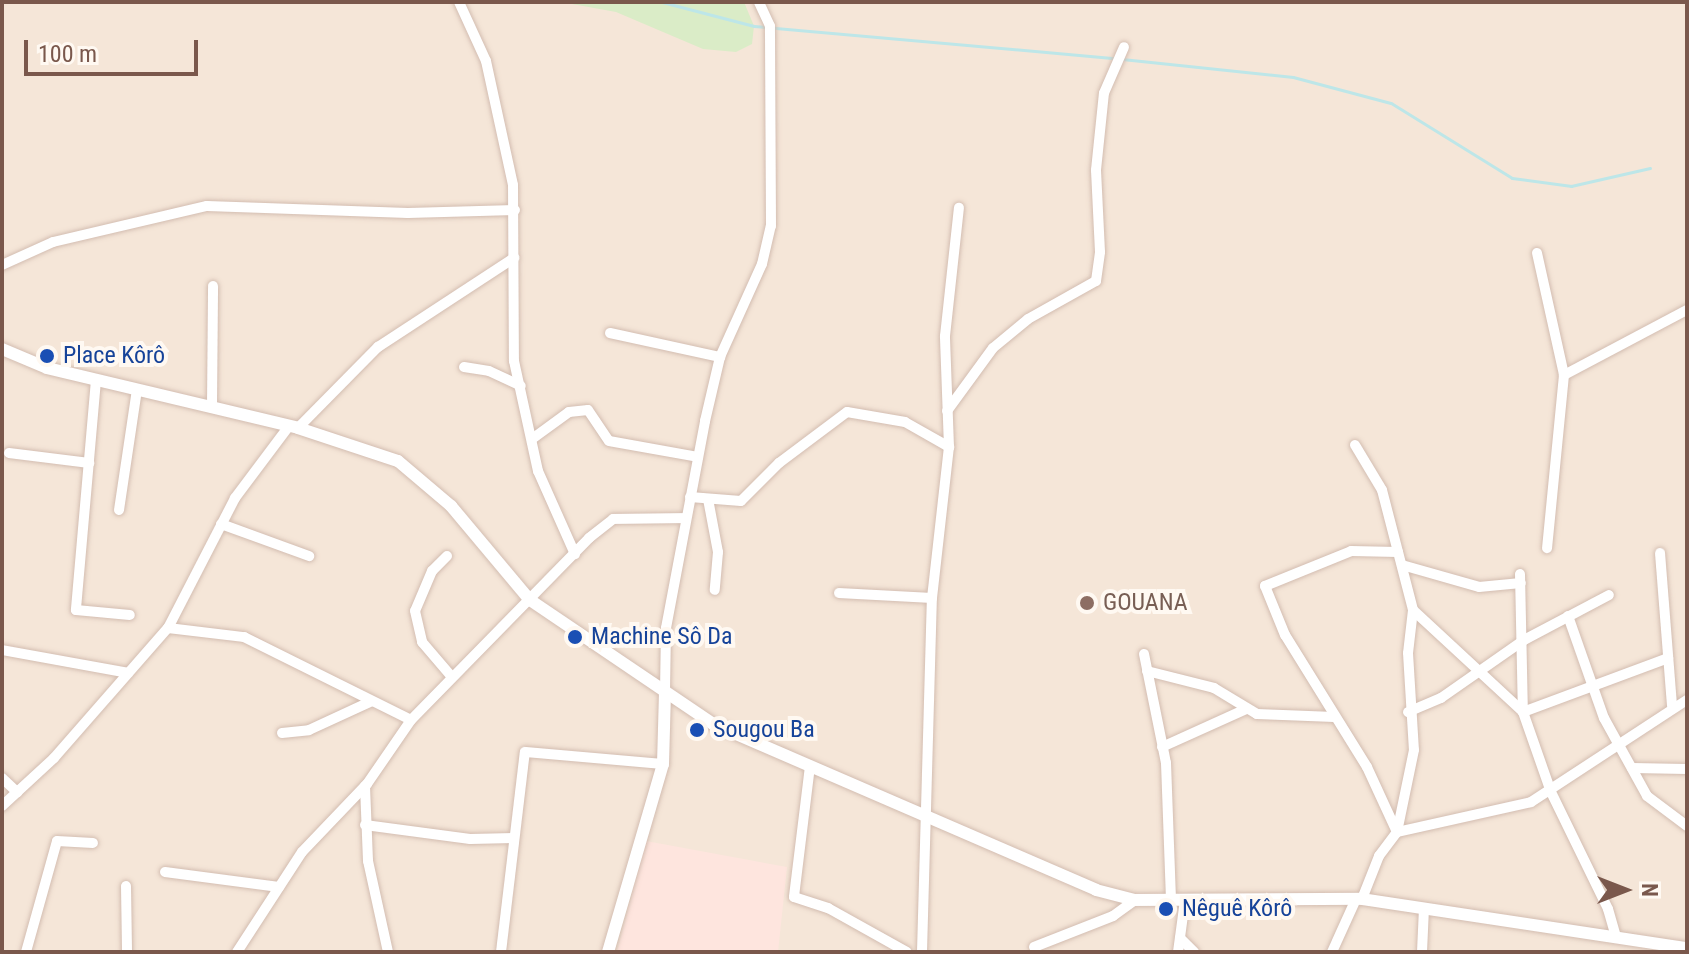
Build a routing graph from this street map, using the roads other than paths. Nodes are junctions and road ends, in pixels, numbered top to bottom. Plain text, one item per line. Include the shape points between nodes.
1 (459, 2) edge
2 (761, 3) edge
3 (1124, 47) dead end
4 (959, 208) dead end
5 (515, 210) junction
6 (1537, 253) dead end
7 (514, 258) junction
8 (2, 265) edge
9 (213, 286) dead end
10 (1687, 310) edge
11 (610, 333) dead end
12 (2, 349) edge
13 (720, 357) junction
14 (464, 367) dead end
15 (1564, 375) junction
16 (96, 380) junction
17 (521, 386) junction
18 (137, 390) junction
19 (212, 407) junction
20 (946, 412) junction
21 (294, 427) junction
22 (532, 439) junction
23 (1355, 445) dead end
24 (949, 447) junction
25 (9, 453) dead end
26 (698, 457) junction
27 (89, 463) junction
28 (690, 497) junction
29 (708, 499) junction
30 (119, 510) dead end
31 (686, 518) junction
32 (221, 524) junction
33 (1547, 548) dead end
34 (1398, 552) junction
35 (1660, 553) dead end
36 (575, 554) junction
37 (309, 556) dead end
38 (447, 556) dead end
39 (1402, 565) junction
40 (715, 590) dead end
41 (839, 593) dead end
42 (1609, 595) dead end
43 (932, 598) junction
44 (530, 600) junction
45 (1413, 610) junction
46 (130, 615) dead end
47 (1568, 616) junction
48 (168, 628) junction
49 (1524, 640) junction
50 (2, 650) edge
51 (1144, 654) dead end
52 (1668, 658) junction
53 (1147, 671) junction
54 (128, 673) junction
55 (1479, 676) junction
56 (452, 677) junction
57 (1593, 686) junction
58 (665, 692) junction
59 (1687, 700) edge
60 (372, 701) junction
61 (1672, 706) junction
62 (1246, 709) junction
63 (1408, 712) junction
64 (1523, 712) junction
65 (1334, 717) junction
66 (411, 720) junction
67 (282, 733) dead end
68 (1618, 744) junction
69 (1162, 747) junction
70 (663, 764) junction
71 (810, 766) junction
72 (1632, 768) junction
73 (1687, 769) edge
74 (2, 778) edge
75 (365, 786) junction
76 (17, 792) junction
77 (1551, 792) junction
78 (2, 806) edge
79 (929, 817) junction
80 (365, 825) junction
81 (1687, 826) edge
82 (1397, 832) junction
83 (514, 838) junction
84 (93, 843) dead end
85 (165, 872) dead end
86 (126, 886) dead end
87 (279, 887) junction
88 (1359, 899) junction
89 (1135, 900) junction
90 (1185, 900) junction
91 (1171, 901) junction
92 (1424, 908) junction
93 (1615, 934) junction
94 (1180, 938) junction
95 (1034, 947) dead end
96 (1687, 948) edge
97 (26, 952) edge
98 (127, 952) edge
99 (237, 952) edge
100 (388, 952) edge
101 (501, 952) edge
102 (608, 952) edge
103 (907, 952) edge
104 (922, 952) edge
105 (1178, 952) edge
106 (1194, 952) edge
107 (1332, 952) edge
108 (1422, 952) edge

1 - 5 street via 486,61
2 - 13 street via 770,26 771,226 762,264
3 - 20 street via 1104,93 1096,170 1096,281 1028,319 993,348
4 - 20 street via 945,336
5 - 7 street
5 - 8 street via 408,213 207,206 53,242
6 - 15 street
7 - 17 street via 514,361
7 - 21 street via 378,347
9 - 19 street
10 - 15 street
11 - 13 street
12 - 16 street
13 - 26 street
14 - 17 street
15 - 33 street
16 - 18 street
16 - 27 street
17 - 22 street
18 - 19 street
18 - 30 street
19 - 21 street
20 - 24 street
21 - 32 street via 251,473
21 - 44 street via 410,468 451,506
22 - 26 street via 569,412 588,410 595,413 609,441
22 - 36 street via 538,471
23 - 34 street via 1382,490
24 - 29 street via 905,422 847,412 779,463 751,496 741,501
24 - 43 street
25 - 27 street
26 - 28 street
27 - 46 street via 76,610
28 - 29 street
28 - 31 street
29 - 40 street via 718,552
31 - 36 street via 613,519
31 - 58 street via 666,628
32 - 37 street
32 - 48 street
34 - 39 street
34 - 65 street via 1351,551 1265,586 1285,635
35 - 52 street
36 - 44 street
38 - 56 street via 432,571 415,611 422,642
39 - 45 street
39 - 49 street via 1479,587 1520,579
41 - 43 street
42 - 47 street
43 - 79 street
44 - 56 street
44 - 58 street
45 - 55 street
45 - 63 street
47 - 49 street
47 - 57 street
48 - 54 street
48 - 60 street via 244,637
49 - 55 street
49 - 64 street
50 - 54 street
51 - 53 street
52 - 57 street
52 - 61 street
53 - 62 street via 1214,688
53 - 69 street
54 - 76 street
55 - 63 street
55 - 64 street
56 - 66 street
57 - 64 street
57 - 68 street
58 - 70 street
58 - 71 street via 713,724
59 - 61 street
60 - 66 street
60 - 67 street via 309,730
61 - 68 street
62 - 65 street via 1280,718
62 - 69 street
63 - 82 street via 1414,750
64 - 77 street
65 - 82 street via 1367,767
66 - 75 street
68 - 72 street
68 - 77 street
69 - 91 street
70 - 83 street via 525,752
70 - 102 street
71 - 79 street
71 - 103 street via 794,897 828,908
72 - 73 street
72 - 81 street via 1647,796
74 - 76 street
75 - 80 street
75 - 87 street via 322,826
76 - 78 street
77 - 82 street via 1504,811
77 - 93 street
79 - 89 street via 1096,890
79 - 104 street
80 - 83 street via 470,839
80 - 100 street
82 - 88 street
83 - 101 street
84 - 97 street via 57,841
85 - 87 street
86 - 98 street
87 - 99 street
88 - 90 street
88 - 92 street
88 - 107 street
89 - 91 street
89 - 95 street via 1113,916
90 - 91 street
90 - 94 street
92 - 93 street
92 - 108 street
93 - 96 street
94 - 105 street
94 - 106 street

